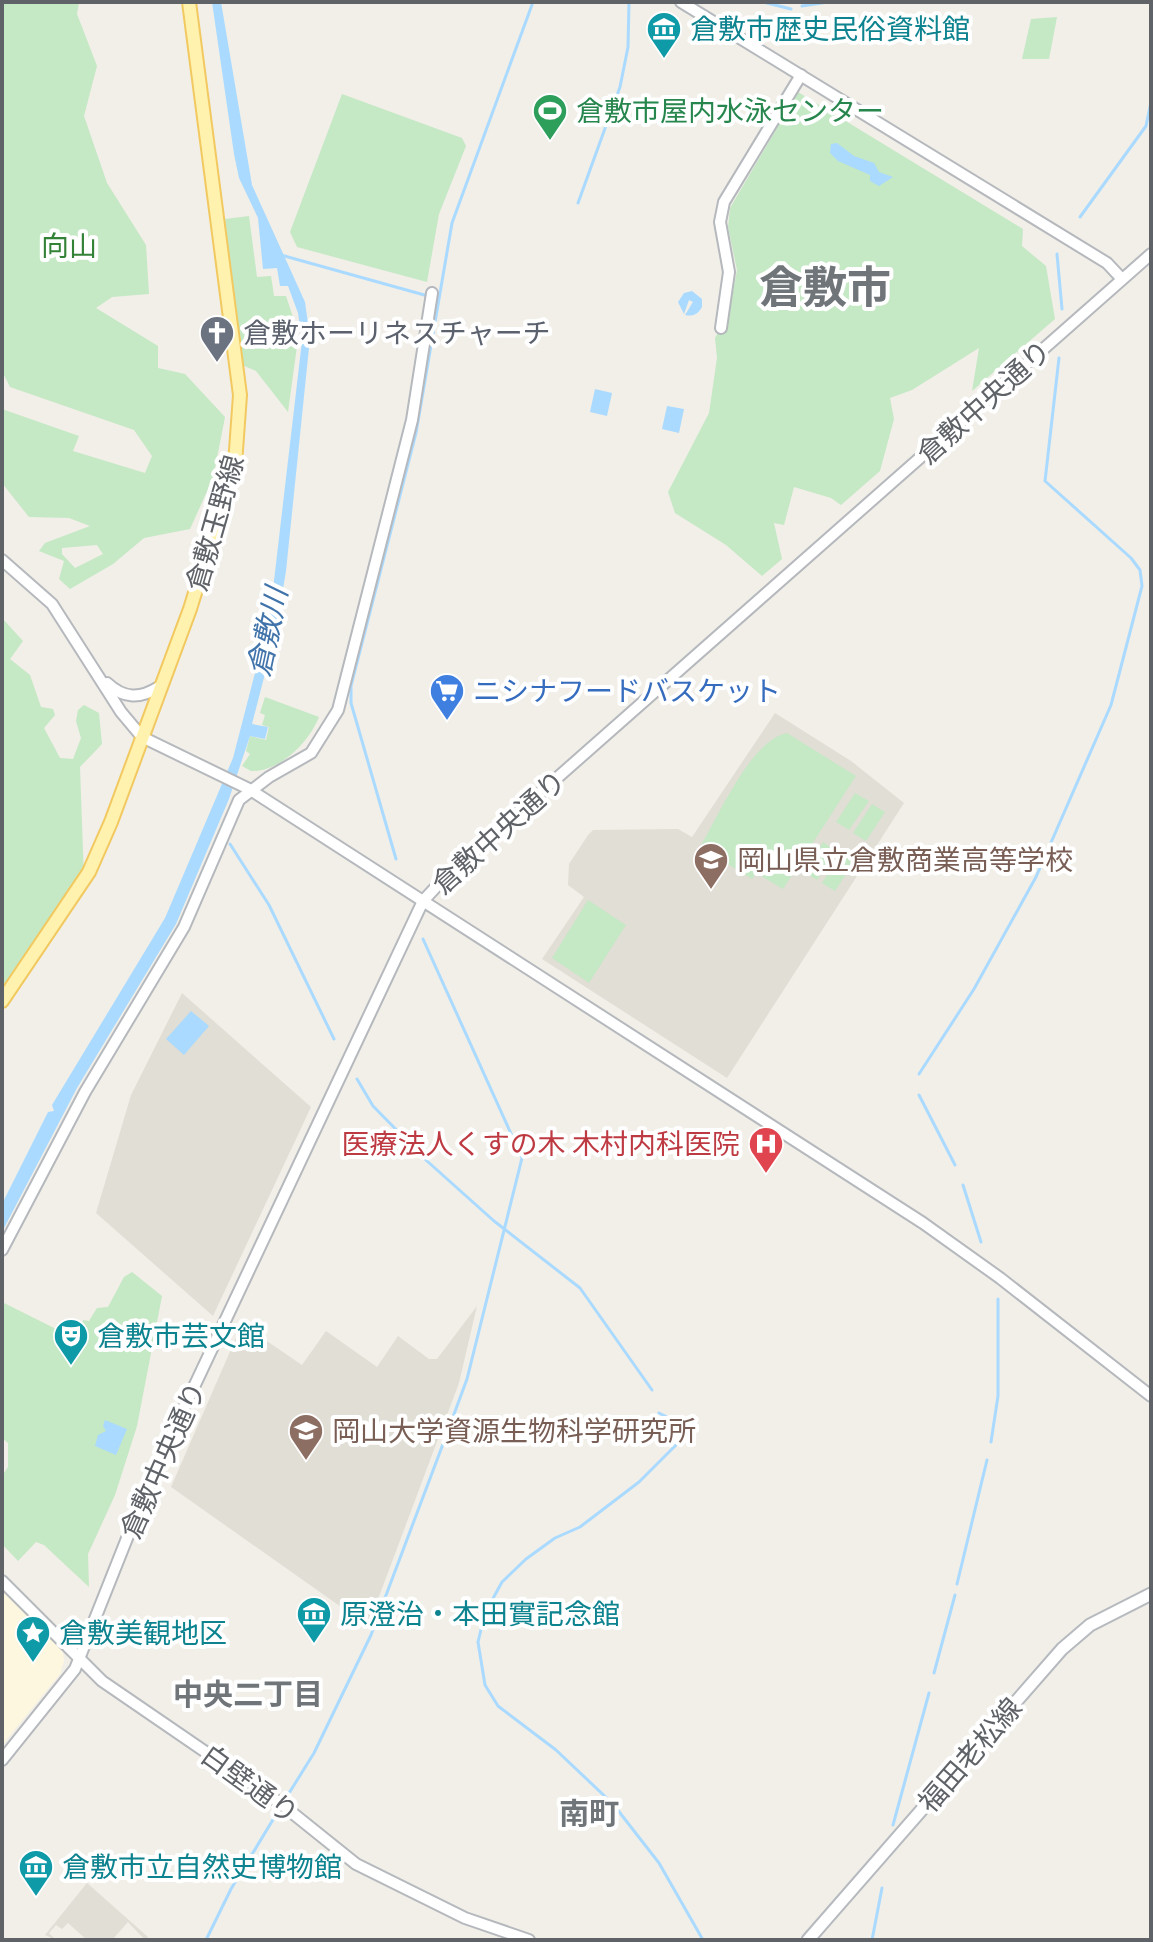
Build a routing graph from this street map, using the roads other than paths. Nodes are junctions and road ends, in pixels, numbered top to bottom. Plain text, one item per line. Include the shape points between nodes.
1 (189, 2) edge
2 (681, 2) edge
3 (801, 75) junction
4 (1151, 254) edge
5 (1122, 279) junction
6 (431, 298) dead end
7 (721, 328) dead end
8 (2, 560) edge
9 (100, 676) junction
10 (159, 687) junction
11 (142, 737) junction
12 (249, 789) junction
13 (423, 901) junction
14 (2, 1001) edge
15 (2, 1250) edge
16 (1151, 1396) edge
17 (2, 1581) edge
18 (1151, 1594) edge
19 (79, 1660) junction
20 (2, 1760) edge
21 (529, 1940) edge
22 (808, 1940) edge

1 - 10 main road, 倉敷玉野線 via 240,422 229,490
2 - 3 street
3 - 5 street via 1107,263
3 - 7 street via 724,202 720,222 729,272
4 - 5 street, 倉敷中央通り
5 - 13 street, 倉敷中央通り
6 - 12 street via 412,420 338,710 311,753
8 - 9 street via 52,604
9 - 10 street via 122,694 140,696
9 - 11 street
10 - 11 main road, 倉敷玉野線
11 - 12 street
11 - 14 main road, 倉敷玉野線 via 89,872
12 - 13 street
12 - 15 street via 236,806 184,927 85,1092
13 - 16 street via 923,1223
13 - 19 street, 倉敷中央通り via 151,1478
17 - 19 street, 白壁通り
18 - 22 main road, 福田老松線 via 1090,1625 1062,1649
19 - 20 street, 倉敷中央通り
19 - 21 street, 白壁通り via 280,1803 356,1864 465,1918

